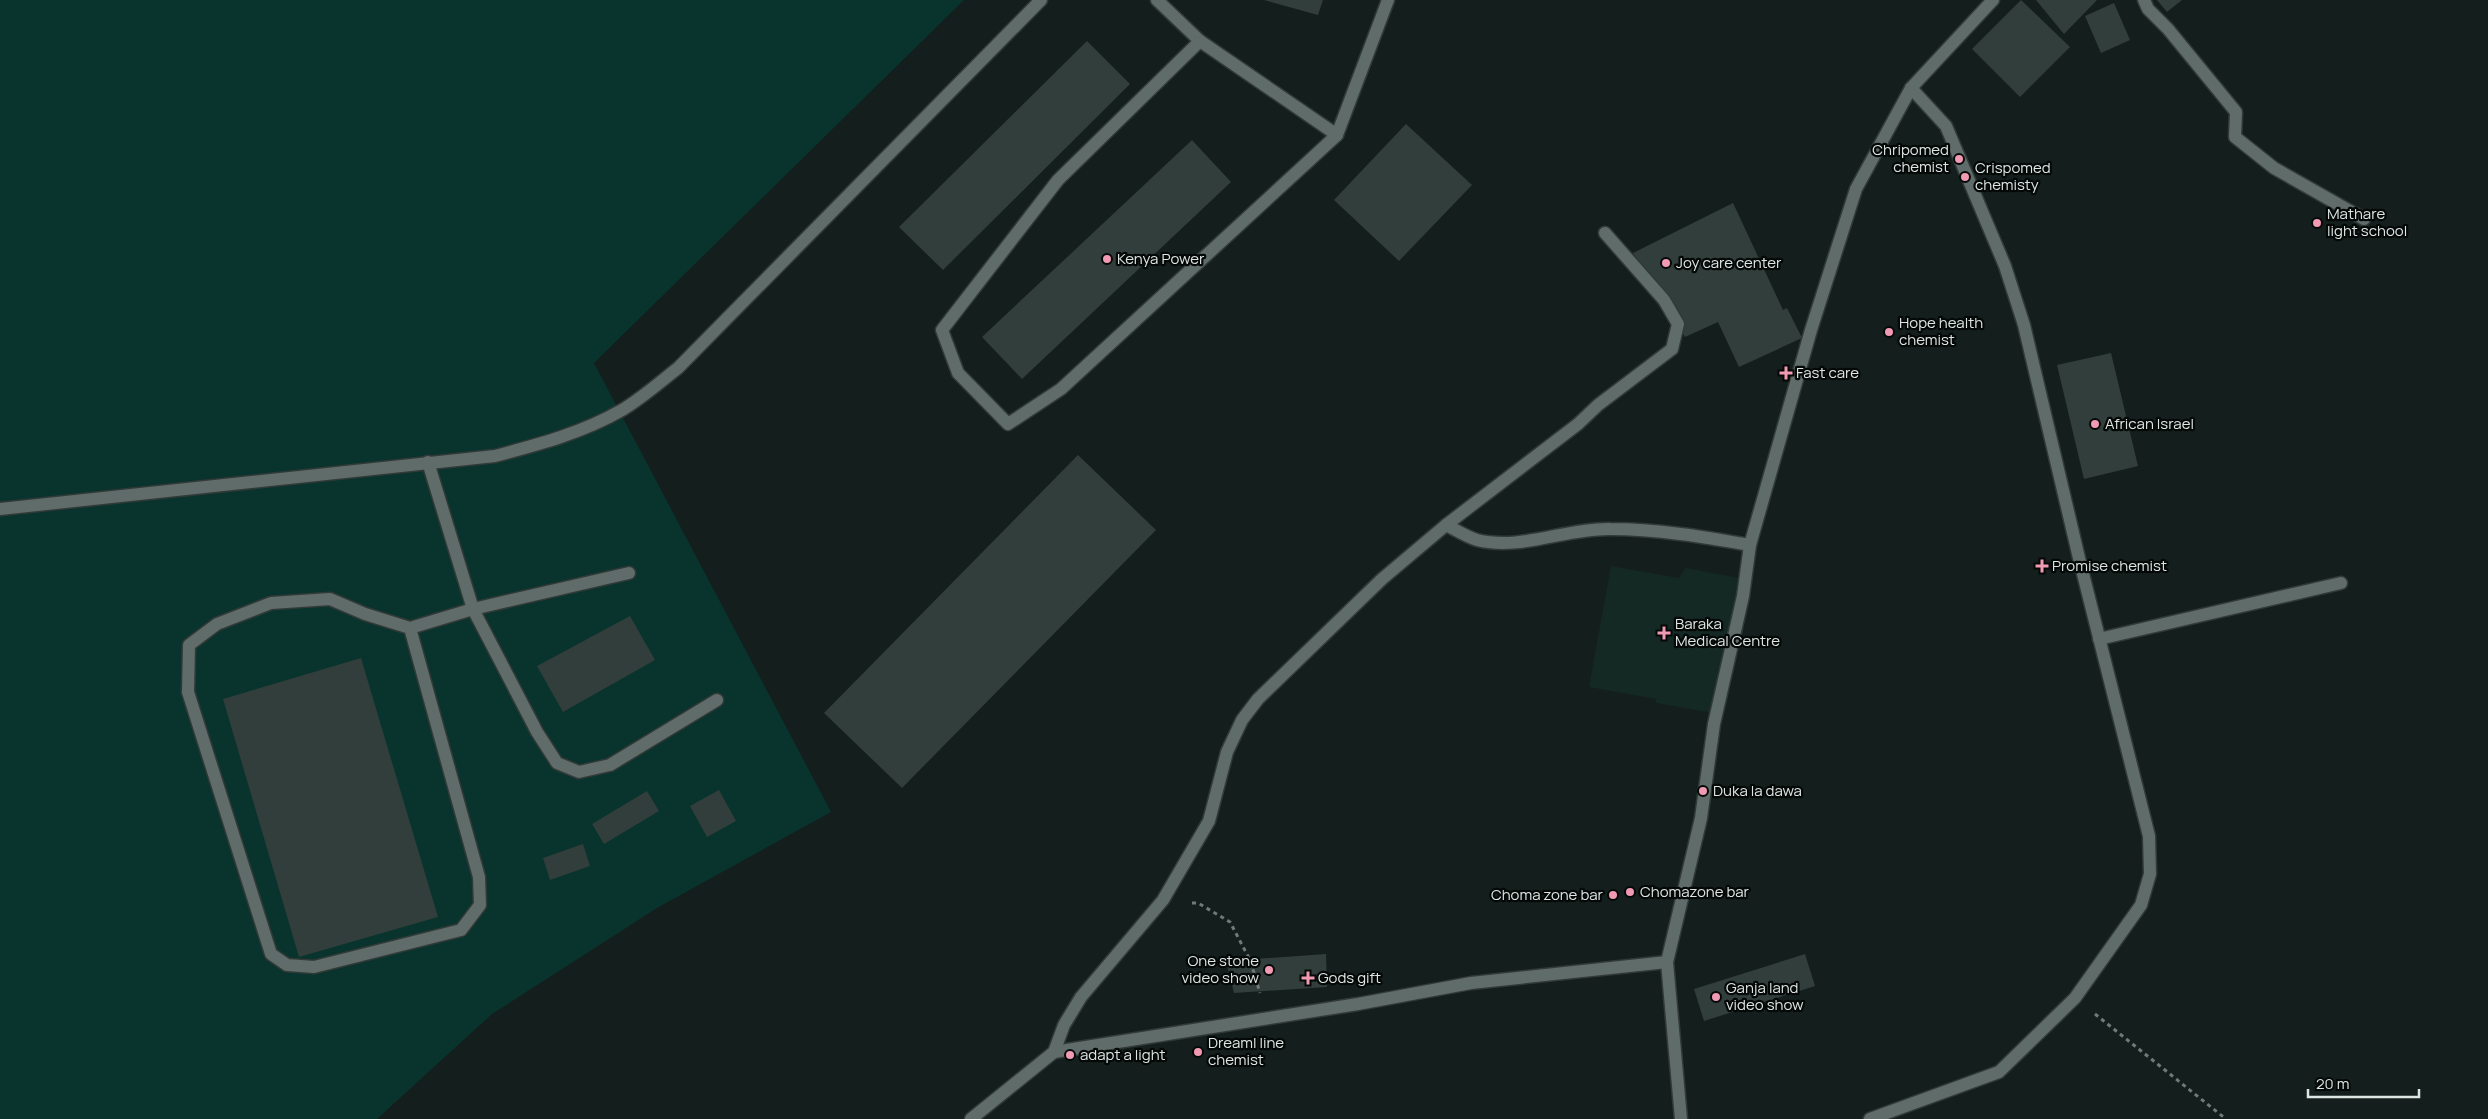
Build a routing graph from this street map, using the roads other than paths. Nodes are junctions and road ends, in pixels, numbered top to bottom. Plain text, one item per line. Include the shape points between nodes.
1 (1041, 0) edge
2 (1157, 0) edge
3 (1388, 0) edge
4 (1993, 0) edge
5 (2144, 0) edge
6 (1200, 41) junction
7 (1911, 88) junction
8 (1337, 135) junction
9 (2364, 219) dead end
10 (1605, 233) dead end
11 (428, 462) junction
12 (0, 509) edge
13 (1446, 525) junction
14 (1750, 545) junction
15 (629, 573) dead end
16 (2341, 583) dead end
17 (473, 609) junction
18 (410, 628) junction
19 (2100, 640) junction
20 (717, 700) dead end
21 (1668, 962) junction
22 (1054, 1052) junction
23 (971, 1119) edge
24 (1681, 1119) edge
25 (1870, 1119) edge

1 - 11 street via 678,368 624,409 584,430 548,442 495,456
2 - 6 street
3 - 8 street
4 - 7 street
5 - 9 street via 2148,9 2236,112 2235,137 2274,168
6 - 8 street
6 - 8 street via 1058,180 942,330 958,373 1008,424 1061,389
7 - 14 street via 1856,189 1811,330
7 - 19 street via 1946,126 2005,266 2024,325
10 - 13 street via 1664,300 1678,324 1672,349
11 - 12 street
11 - 17 street
13 - 14 street via 1476,540 1503,544 1609,529 1681,534
13 - 22 street via 1356,602 1258,699 1242,720 1223,763 1210,821 1164,900 1081,997 1064,1025
14 - 21 street via 1743,596 1714,724 1701,818
15 - 17 street
16 - 19 street
17 - 18 street
17 - 20 street via 537,732 557,763 579,772 610,765
18 - 18 street via 330,599 271,603 217,624 189,645 188,692 271,954 287,965 314,967 461,930 480,906 479,877
19 - 25 street via 2149,836 2150,874 2141,905 2075,998 1999,1072
21 - 22 street via 1471,982 1358,1004
21 - 24 street
22 - 23 street

